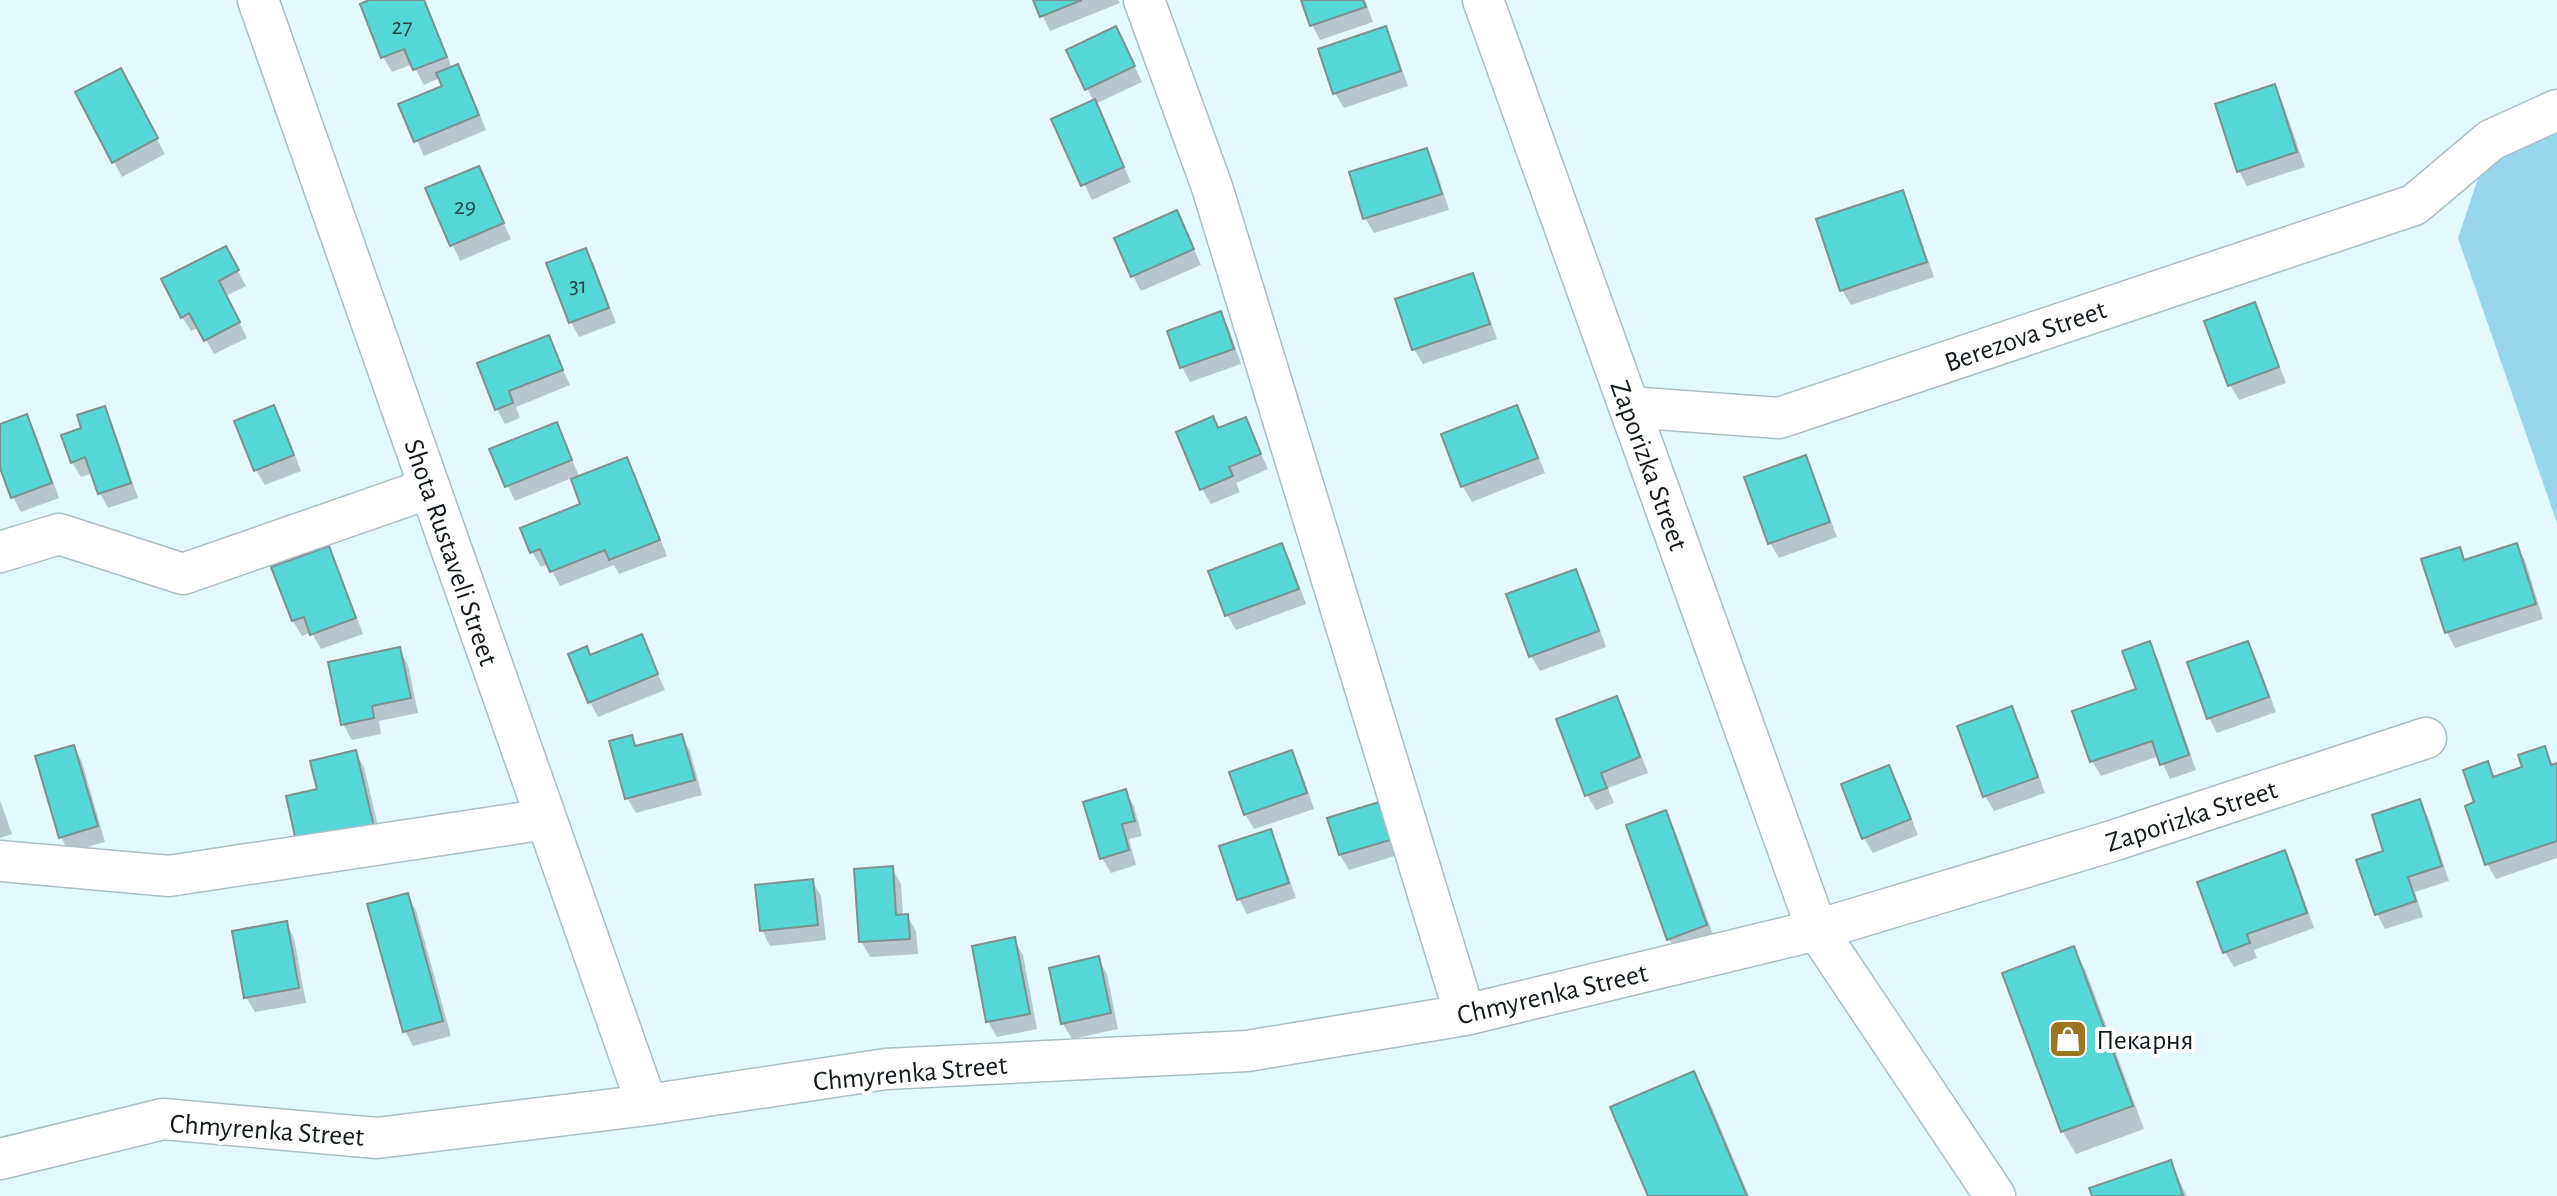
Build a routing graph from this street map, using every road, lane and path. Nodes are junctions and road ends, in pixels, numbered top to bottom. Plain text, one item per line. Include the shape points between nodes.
1 (258, 0) edge
2 (1144, 0) edge
3 (1483, 0) edge
4 (2557, 110) edge
5 (1629, 407) junction
6 (430, 488) junction
7 (0, 552) edge
8 (2426, 738) dead end
9 (546, 819) junction
10 (0, 861) edge
11 (1817, 930) junction
12 (1465, 1015) junction
13 (647, 1105) junction
14 (0, 1159) edge
15 (1995, 1196) edge

1 - 6 street, Shota Rustaveli Street
2 - 12 street via 1212,187
3 - 5 street, Zaporizka Street
4 - 5 street, Berezova Street via 2491,140 2414,205 1779,418
5 - 11 street, Zaporizka Street
6 - 7 street via 183,574 59,534
6 - 9 street, Shota Rustaveli Street
8 - 11 street, Zaporizka Street
9 - 10 street via 169,876
9 - 13 street, Shota Rustaveli Street
11 - 12 street, Chmyrenka Street
11 - 15 street, Zaporizka Street
12 - 13 street, Chmyrenka Street via 1247,1051 886,1069
13 - 14 street, Chmyrenka Street via 377,1138 163,1119

